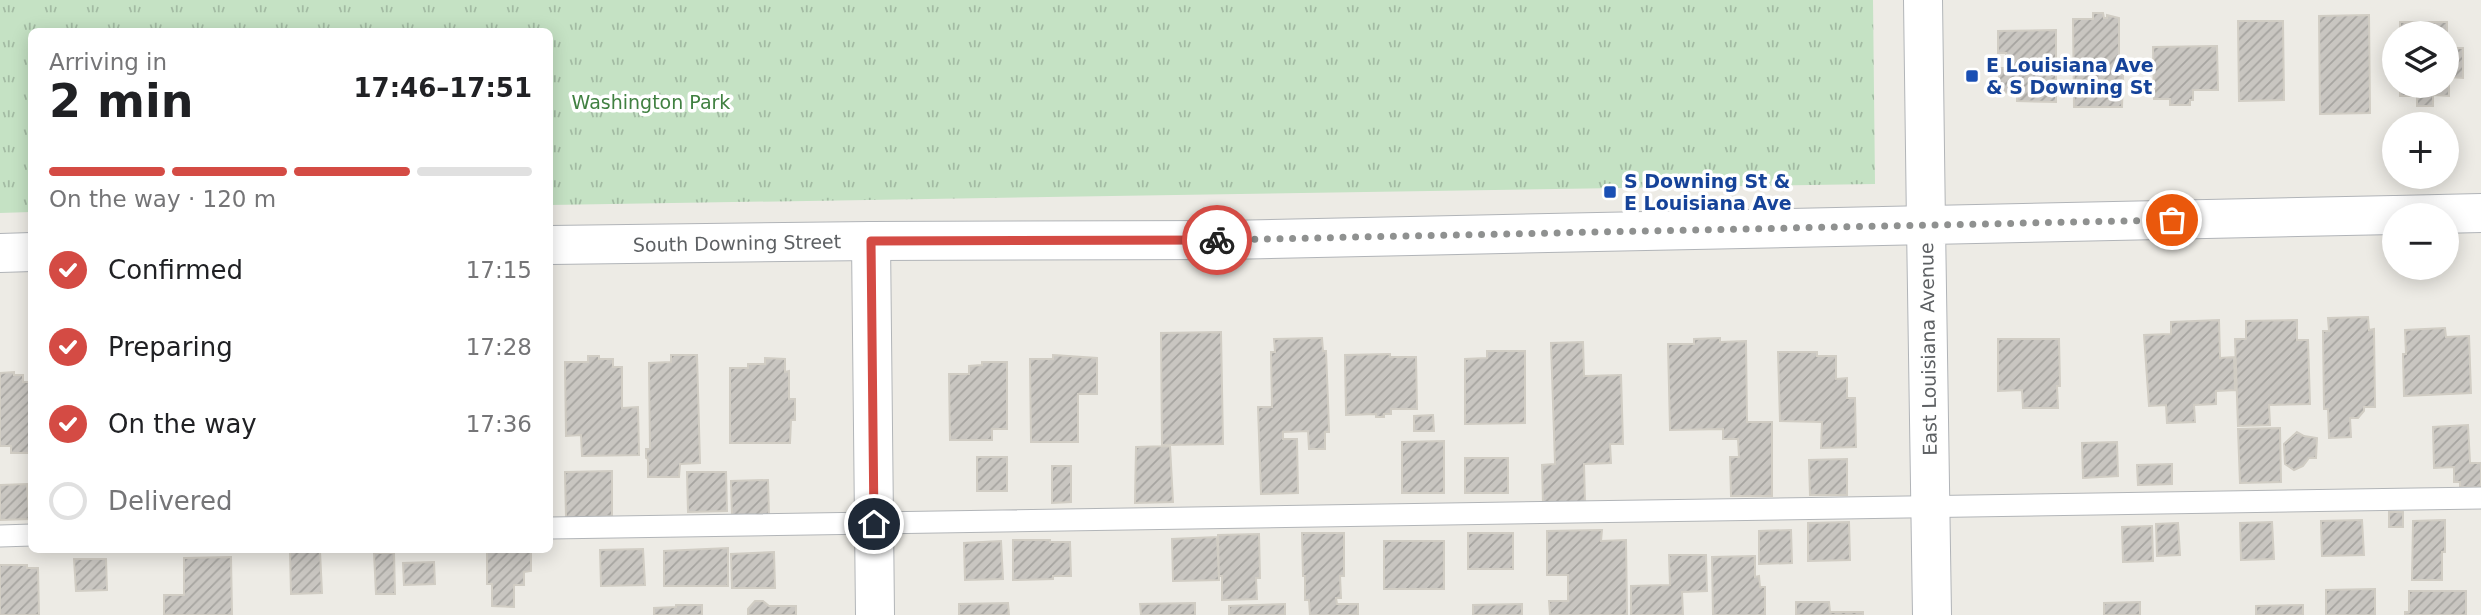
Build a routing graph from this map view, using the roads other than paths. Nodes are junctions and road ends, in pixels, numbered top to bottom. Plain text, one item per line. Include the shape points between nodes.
1 (1923, 0) edge
2 (2459, 214) edge
3 (2481, 214) edge
4 (2382, 215) edge
5 (1926, 225) junction
6 (871, 241) junction
7 (553, 245) edge
8 (28, 252) edge
9 (0, 253) edge
10 (2481, 498) edge
11 (1930, 507) junction
12 (874, 524) junction
13 (553, 528) edge
14 (28, 535) edge
15 (0, 536) edge
16 (875, 615) edge
17 (1933, 615) edge

1 - 5 main road, East Louisiana Avenue
2 - 3 main road, South Downing Street
4 - 5 main road, South Downing Street
5 - 6 main road, South Downing Street via 1240,240
5 - 11 main road, East Louisiana Avenue
6 - 7 main road, South Downing Street
6 - 12 main road
8 - 9 main road
10 - 11 lane
11 - 12 lane
11 - 17 main road, East Louisiana Avenue
12 - 13 lane
12 - 16 main road
14 - 15 lane

